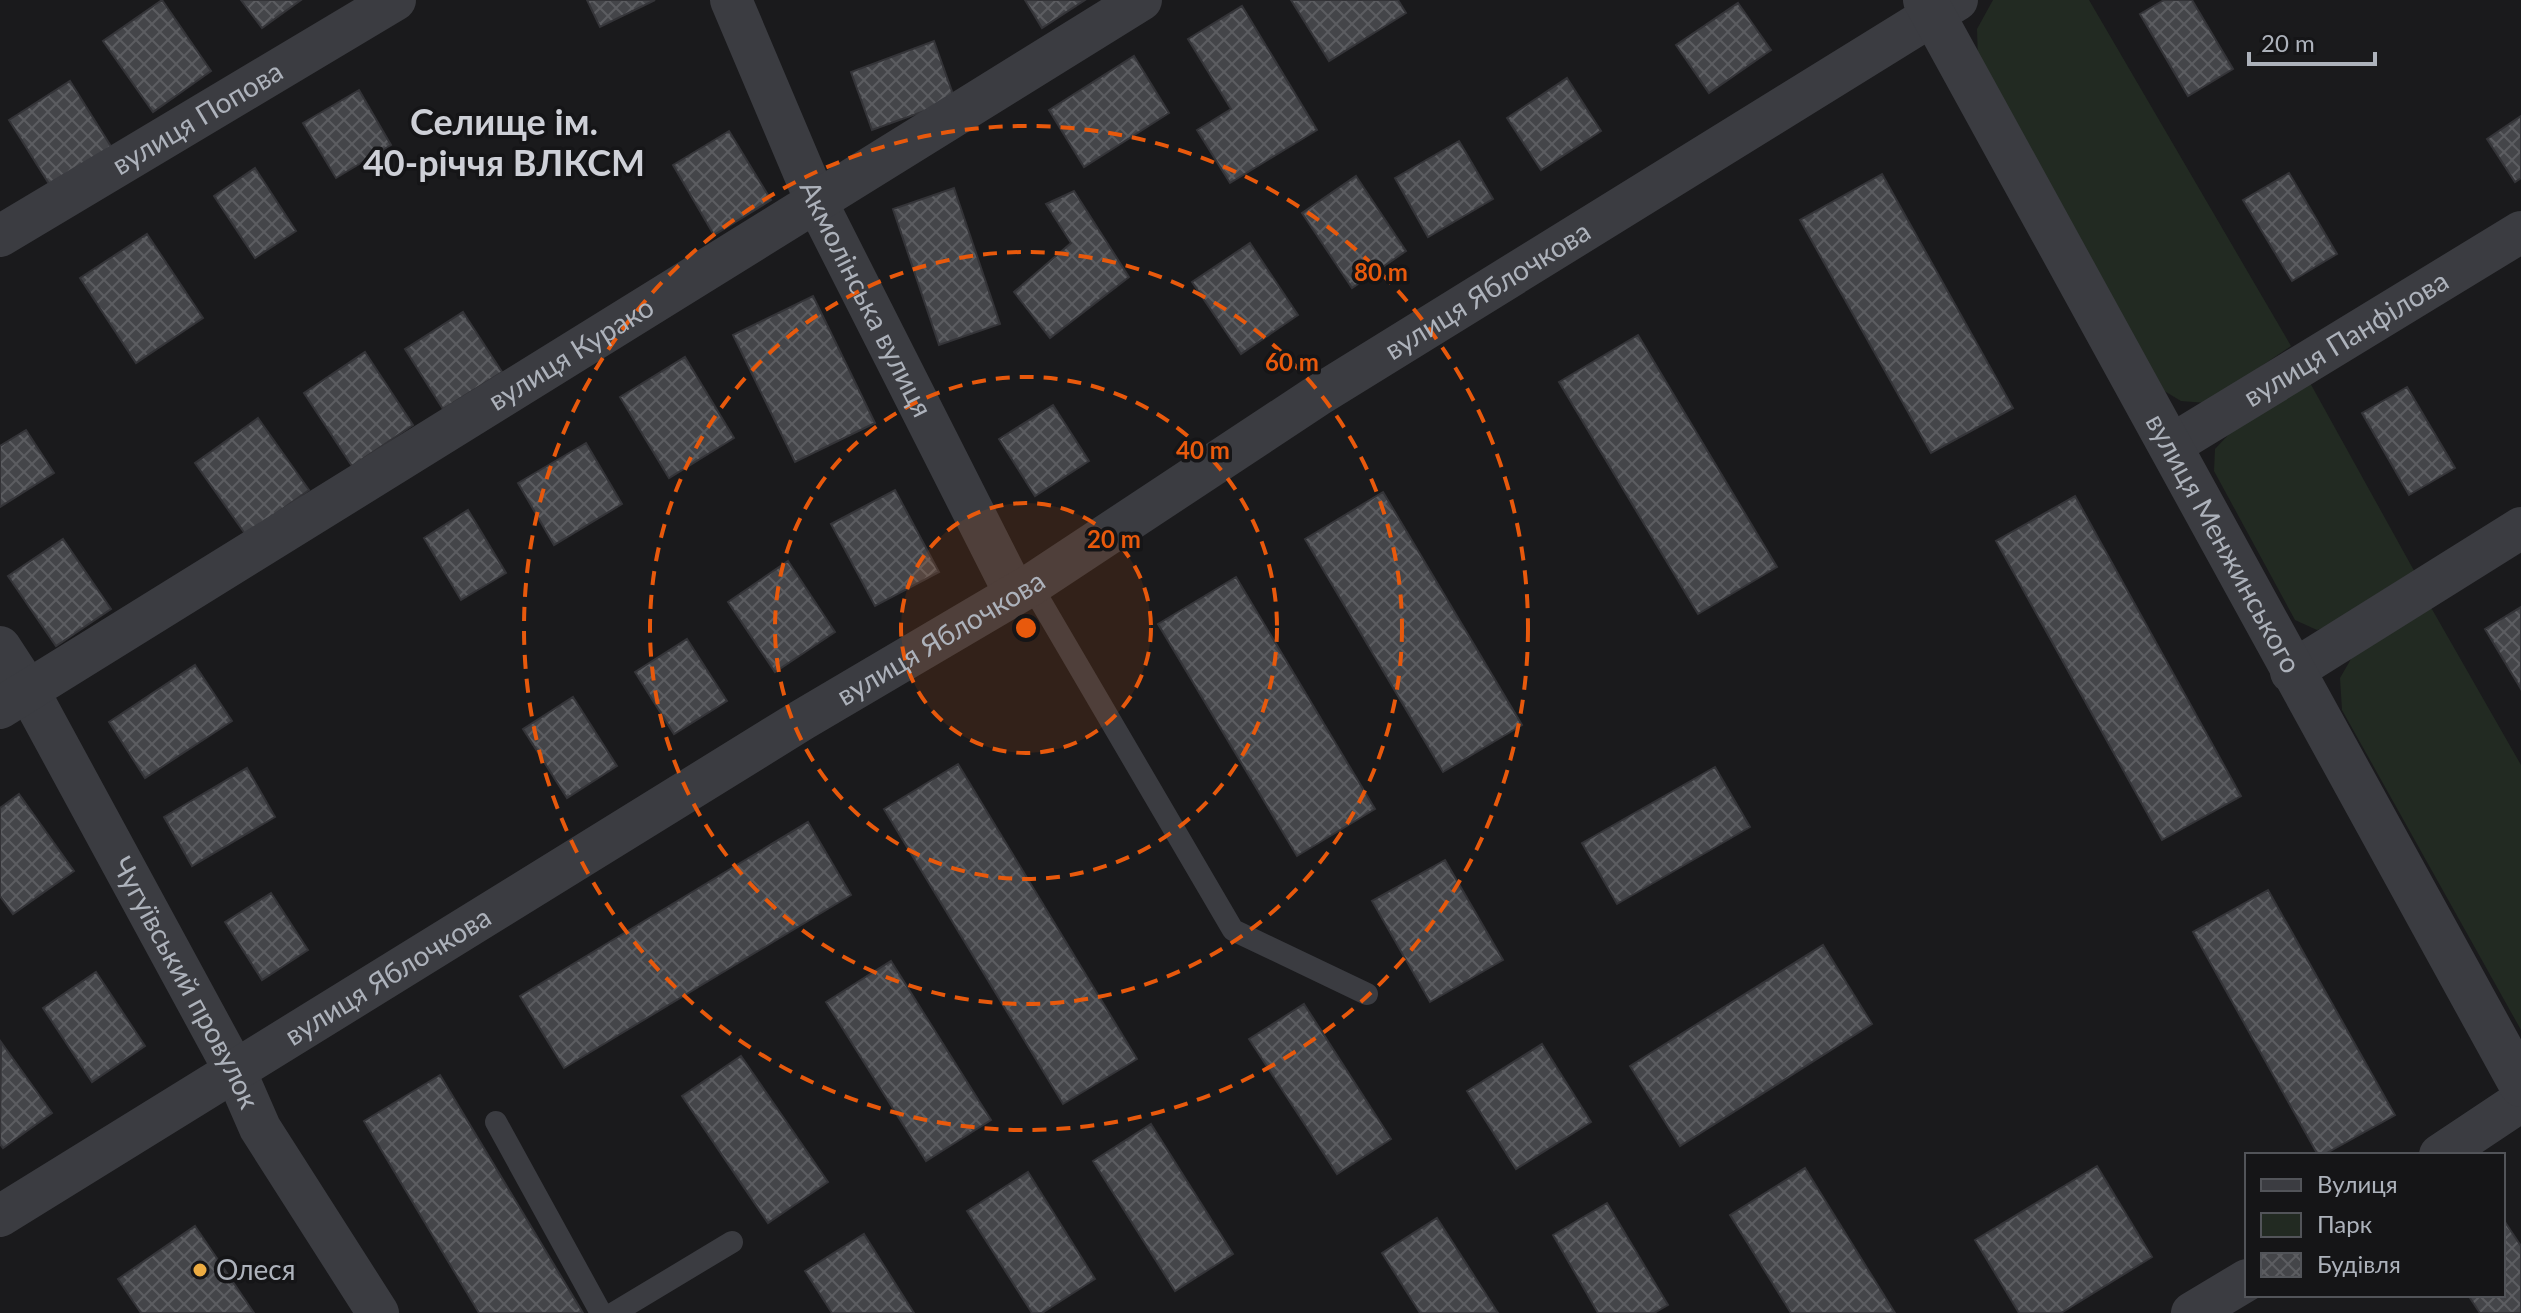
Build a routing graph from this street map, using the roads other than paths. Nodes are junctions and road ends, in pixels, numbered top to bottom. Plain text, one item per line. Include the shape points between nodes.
1 (395, 0) edge
2 (731, 0) edge
3 (1141, 0) edge
4 (1938, 5) edge
5 (816, 201) junction
6 (2521, 232) edge
7 (0, 236) edge
8 (2170, 446) junction
9 (2521, 528) edge
10 (1022, 588) junction
11 (0, 647) edge
12 (2291, 672) junction
13 (14, 699) edge
14 (1367, 994) dead end
15 (236, 1073) junction
16 (2521, 1085) edge
17 (2521, 1101) edge
18 (496, 1122) dead end
19 (2443, 1153) edge
20 (0, 1216) edge
21 (732, 1242) dead end
22 (2245, 1281) edge
23 (378, 1313) edge
24 (601, 1313) edge
25 (614, 1313) edge
26 (2192, 1313) edge

1 - 7 street, вулиця Попова
2 - 5 street, Акмолінська вулиця
3 - 5 street, вулиця Курако
4 - 8 street, вулиця Менжинського
4 - 10 street, вулиця Яблочкова
5 - 10 street, Акмолінська вулиця
5 - 13 street, вулиця Курако
6 - 8 street, вулиця Панфілова
8 - 12 street, вулиця Менжинського
9 - 12 street
10 - 14 lane via 1233,930
10 - 15 street, вулиця Яблочкова
11 - 13 street, Чугуївський провулок
12 - 16 street, вулиця Менжинського
13 - 15 street, Чугуївський провулок
15 - 20 street, вулиця Яблочкова
15 - 23 street, Чугуївський провулок via 260,1128
17 - 19 street
18 - 24 lane
21 - 25 lane
22 - 26 street

